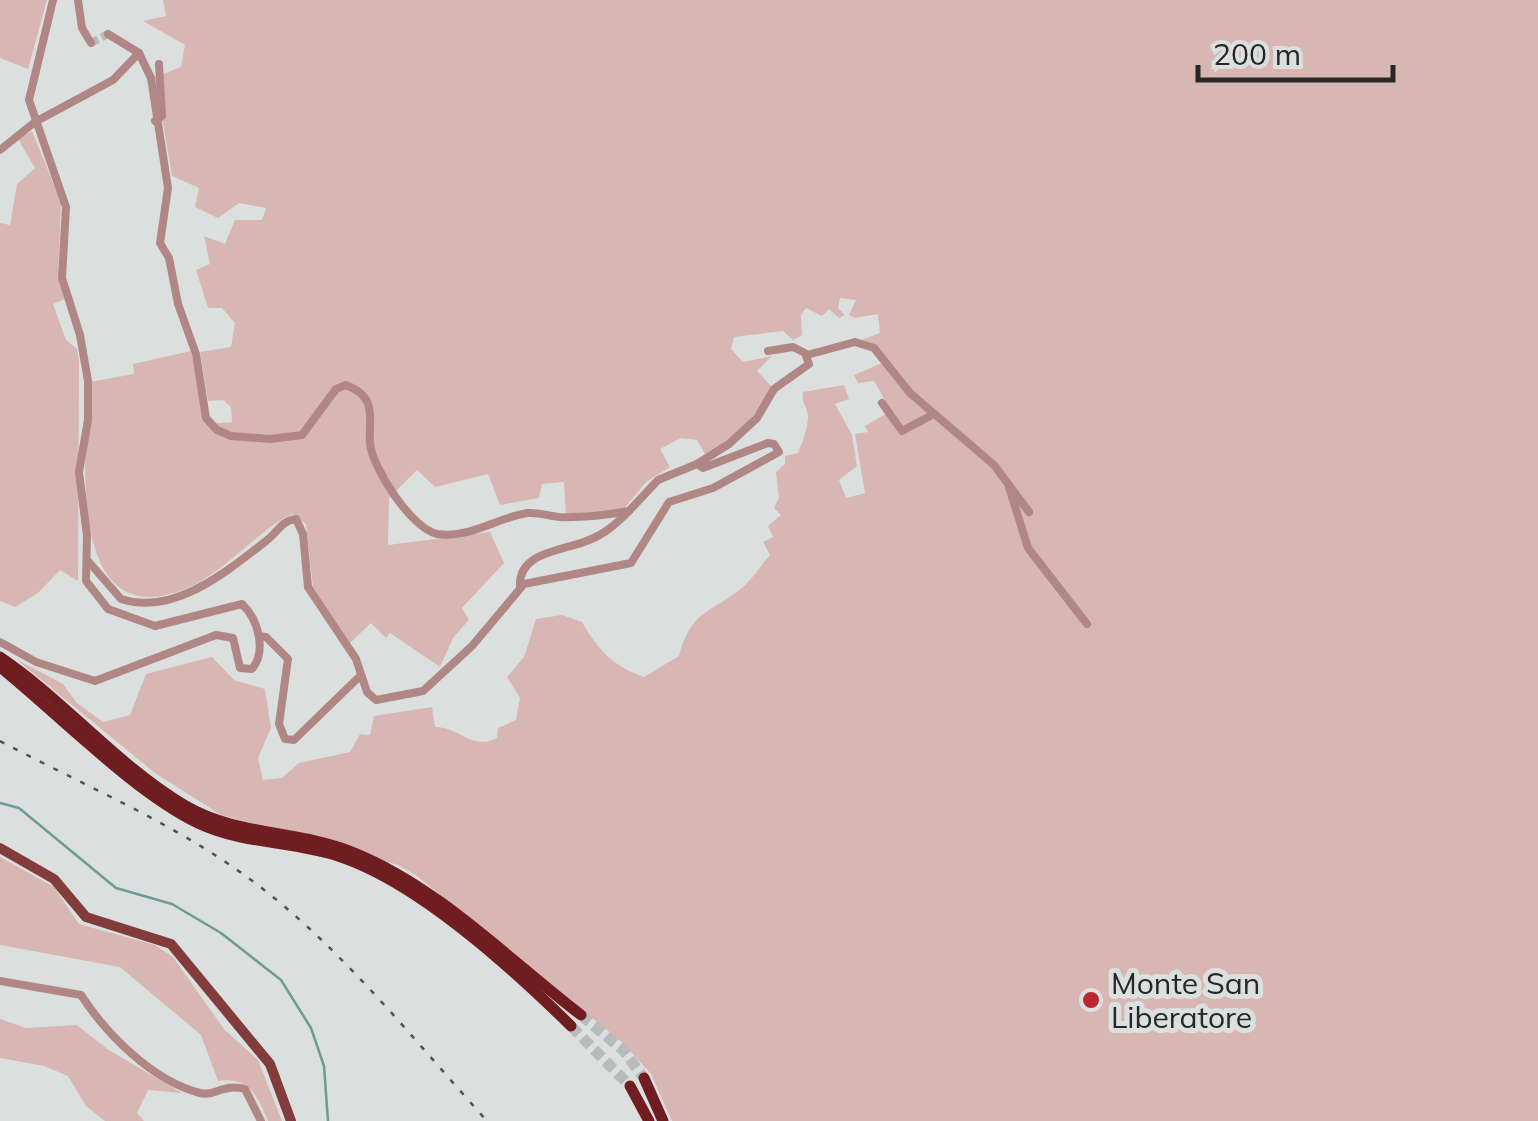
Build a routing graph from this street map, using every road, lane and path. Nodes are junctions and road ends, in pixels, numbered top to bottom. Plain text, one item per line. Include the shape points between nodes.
1 (52, 0) edge
2 (78, 0) edge
3 (108, 34) dead end
4 (91, 43) dead end
5 (140, 53) junction
6 (159, 64) dead end
7 (155, 121) junction
8 (35, 122) junction
9 (0, 150) edge
10 (768, 351) dead end
11 (807, 356) junction
12 (882, 403) dead end
13 (934, 414) junction
14 (697, 464) junction
15 (1008, 482) junction
16 (628, 511) junction
17 (1029, 512) dead end
18 (88, 560) junction
19 (520, 586) junction
20 (1087, 624) dead end
21 (258, 636) junction
22 (0, 642) edge
23 (0, 657) edge
24 (0, 667) edge
25 (360, 676) junction
26 (0, 848) edge
27 (434, 906) junction
28 (529, 978) junction
29 (0, 982) edge
30 (582, 1015) tunnel mouth
31 (571, 1026) tunnel mouth
32 (644, 1078) tunnel mouth
33 (630, 1086) tunnel mouth
34 (261, 1121) edge
35 (291, 1121) edge
36 (650, 1121) edge
37 (663, 1121) edge

1 - 8 street via 28,93
2 - 4 street
3 - 5 street
5 - 7 street via 151,78
5 - 8 street via 98,90
6 - 7 street via 162,116
7 - 16 street via 168,188 160,243 196,354 206,418 217,430 270,439 302,435 346,385 370,408 370,443 378,462 422,528 455,534 523,514
8 - 9 street
8 - 18 street via 68,215 62,278 88,381 80,472
10 - 11 street via 793,347
11 - 13 street via 856,342 874,348
11 - 14 street via 808,364 774,390 744,432
12 - 13 street via 902,431
13 - 15 street via 966,436
14 - 16 street via 658,480
14 - 19 street via 703,468 768,443 779,452 669,502 631,563
15 - 17 street
15 - 20 street via 1028,548
16 - 19 street via 590,540 531,561
18 - 21 street via 92,594 124,616 164,626 238,603 253,616
18 - 25 street via 121,599 160,603 192,592 296,519 308,587 350,648
19 - 25 street via 472,646 423,691 373,699
21 - 22 street via 252,669 238,666 233,638 216,636 95,681
21 - 25 street via 288,659 279,724 284,739 294,740
23 - 27 highway via 184,805 246,830 348,850
24 - 27 highway via 187,817 244,839 338,856
26 - 35 main road via 54,879 86,917 172,944 270,1064
27 - 28 highway
28 - 30 highway
28 - 31 highway
29 - 34 street via 81,995 154,1071 198,1093 245,1089
32 - 37 highway
33 - 36 highway

